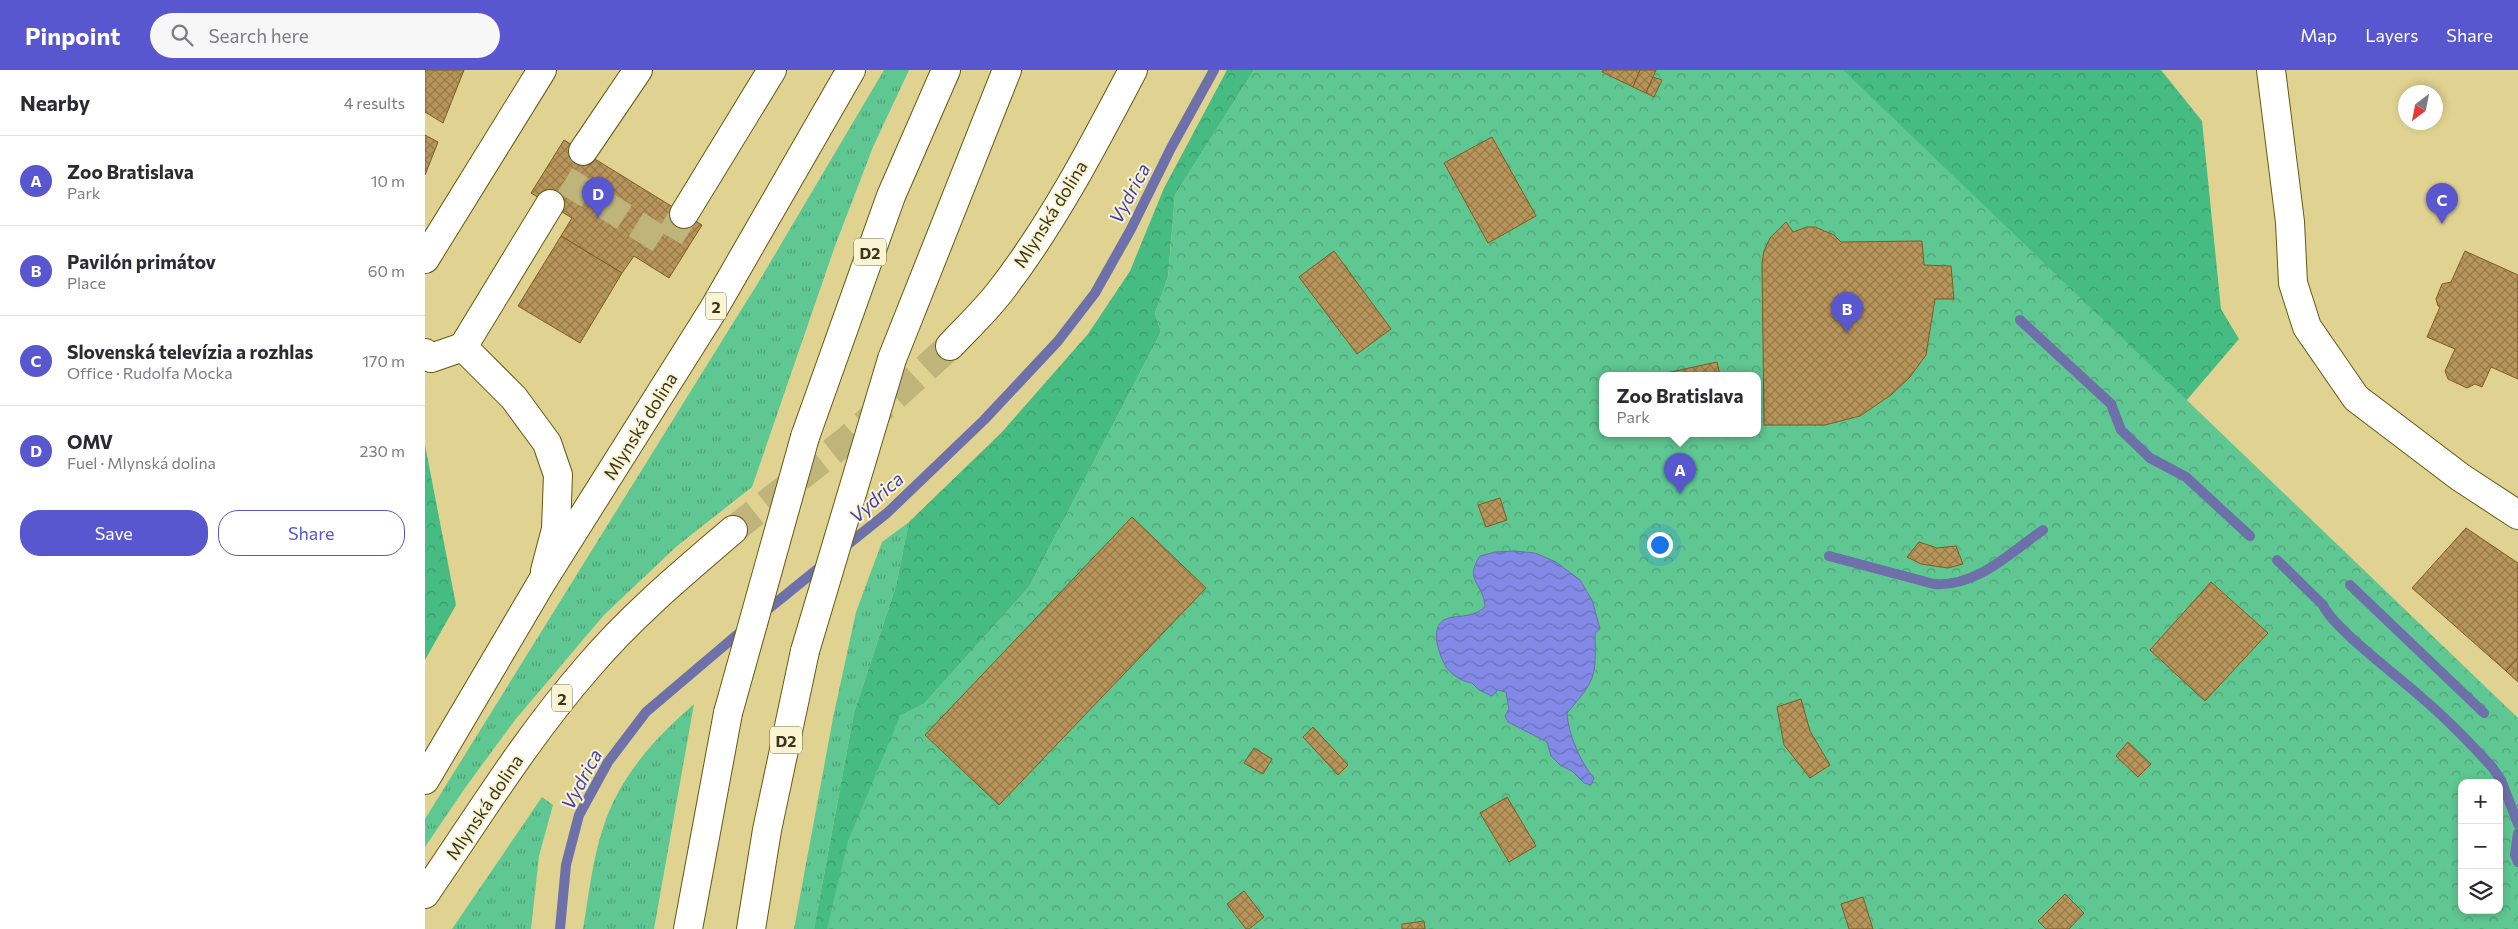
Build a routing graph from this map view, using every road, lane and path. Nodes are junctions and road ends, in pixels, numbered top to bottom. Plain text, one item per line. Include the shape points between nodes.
1 (541, 70) edge
2 (638, 70) edge
3 (772, 70) edge
4 (851, 70) edge
5 (946, 70) edge
6 (1007, 70) edge
7 (1017, 70) edge
8 (1133, 70) edge
9 (2271, 70) edge
10 (988, 114) junction
11 (583, 151) dead end
12 (550, 204) dead end
13 (684, 214) tunnel mouth
14 (425, 259) edge
15 (949, 346) tunnel mouth
16 (463, 347) junction
17 (425, 353) edge
18 (2518, 515) edge
19 (733, 530) tunnel mouth
20 (543, 580) junction
21 (425, 780) edge
22 (425, 894) edge
23 (688, 929) edge
24 (751, 929) edge

1 - 14 main road
2 - 11 main road
3 - 13 main road
4 - 20 main road, Mlynská dolina / 2 via 713,310
5 - 23 main road, D2, bridge via 891,196 805,437 728,712
6 - 10 main road, D2
7 - 10 main road
8 - 15 main road, Mlynská dolina via 1091,150 1035,242 998,294
9 - 18 main road via 2290,222 2293,283 2307,327 2356,398 2460,477
10 - 24 main road, D2, bridge via 892,359 805,651 767,830
12 - 16 main road
16 - 17 main road via 431,358
16 - 20 main road via 514,398 547,443 556,468 556,529
19 - 22 main road, Mlynská dolina / 2 via 657,596 589,666 542,722
20 - 21 main road, Mlynská dolina / 2

